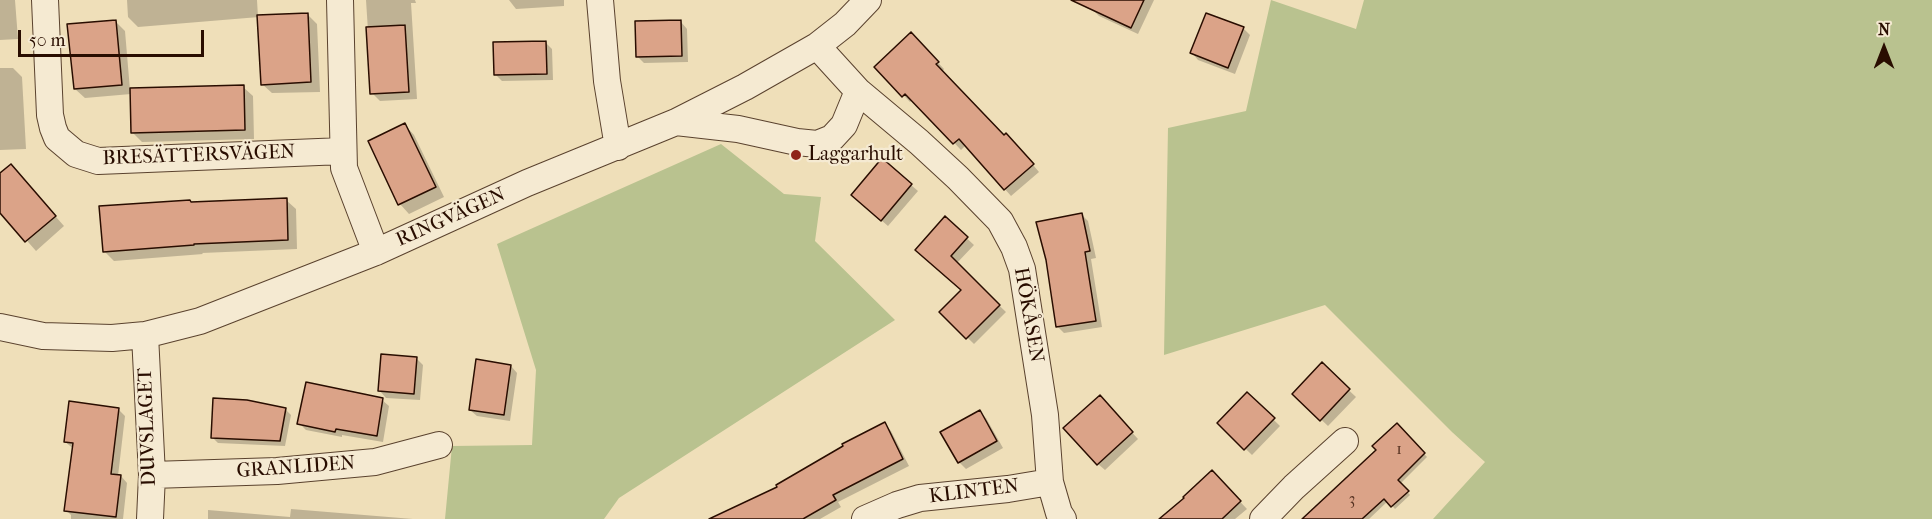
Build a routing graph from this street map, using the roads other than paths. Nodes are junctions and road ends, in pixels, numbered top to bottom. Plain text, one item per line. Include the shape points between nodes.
1 (45, 0) edge
2 (340, 0) edge
3 (600, 0) edge
4 (868, 0) edge
5 (817, 46) junction
6 (858, 91) junction
7 (676, 122) junction
8 (618, 147) junction
9 (343, 151) junction
10 (376, 252) junction
11 (0, 327) edge
12 (145, 335) junction
13 (1345, 441) dead end
14 (438, 445) dead end
15 (152, 475) junction
16 (1050, 482) junction
17 (150, 519) edge
18 (865, 519) edge
19 (1063, 519) edge
20 (1263, 519) edge

1 - 9 street, BRESÄTTERSVÄGEN via 52,128 57,138 76,154 98,161
2 - 9 street
3 - 8 street
4 - 5 street, RINGVÄGEN
5 - 6 street, HÖKÅSEN
5 - 7 street, RINGVÄGEN
6 - 7 street via 844,125 832,138 817,144
6 - 16 street, HÖKÅSEN via 958,178 1000,221 1014,247 1022,269 1045,415
7 - 8 street, RINGVÄGEN
8 - 10 street, RINGVÄGEN via 527,183
9 - 10 street via 344,168
10 - 12 street, RINGVÄGEN via 200,321
11 - 12 street, RINGVÄGEN via 43,336
12 - 15 street, DUVSLAGET
13 - 20 street
14 - 15 street, GRANLIDEN via 375,462 277,471
15 - 17 street, DUVSLAGET
16 - 18 street, KLINTEN via 920,498
16 - 19 street, HÖKÅSEN

